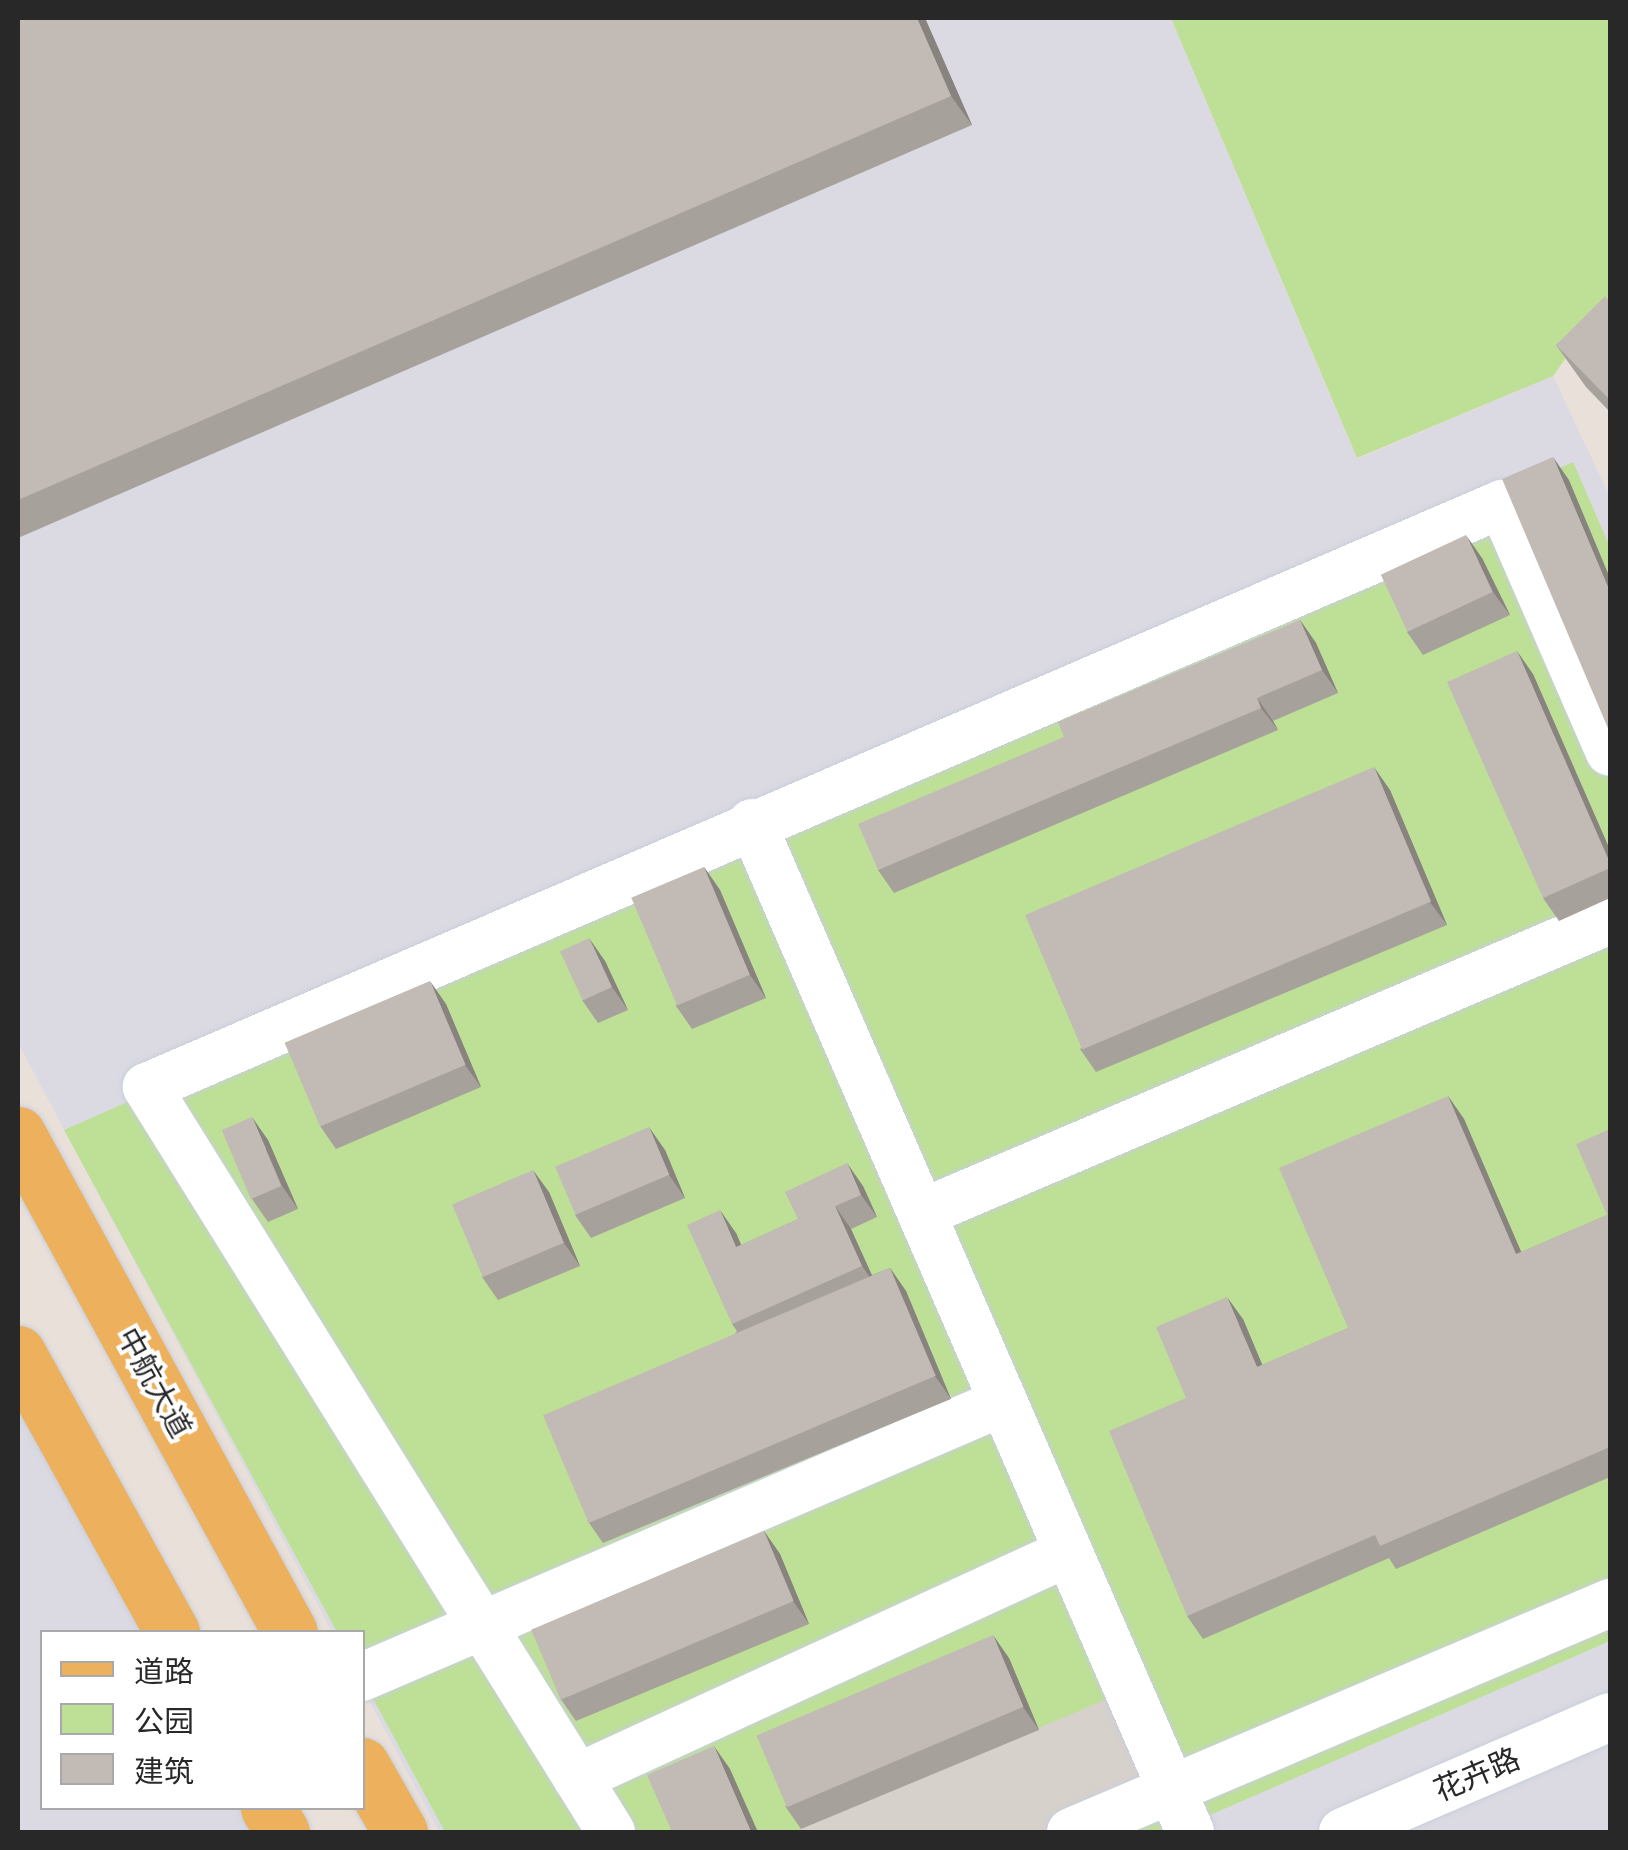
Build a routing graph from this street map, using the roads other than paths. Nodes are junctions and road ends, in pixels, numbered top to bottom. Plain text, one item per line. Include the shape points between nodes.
1 (1610, 752) edge
2 (752, 822) junction
3 (1610, 920) edge
4 (18, 1134) edge
5 (922, 1213) junction
6 (18, 1353) edge
7 (1003, 1402) junction
8 (1069, 1552) junction
9 (1610, 1603) edge
10 (481, 1623) junction
11 (171, 1630) edge
12 (289, 1630) edge
13 (365, 1676) edge
14 (1610, 1718) edge
15 (365, 1769) edge
16 (577, 1778) junction
17 (1172, 1790) junction
18 (269, 1810) edge
19 (282, 1832) edge
20 (400, 1832) edge
21 (611, 1832) edge
22 (1071, 1832) edge
23 (1190, 1832) edge
24 (1344, 1832) edge

1 - 2 street via 1502,504
2 - 5 street
2 - 10 street via 147,1087
3 - 5 street
4 - 12 main road, 中航大道
5 - 7 street
6 - 11 main road
7 - 8 street
7 - 10 street
8 - 16 street
8 - 17 street
9 - 17 street
10 - 13 street
10 - 16 street
14 - 24 street, 花卉路
15 - 20 main road
16 - 21 street
17 - 22 street
17 - 23 street
18 - 19 main road

